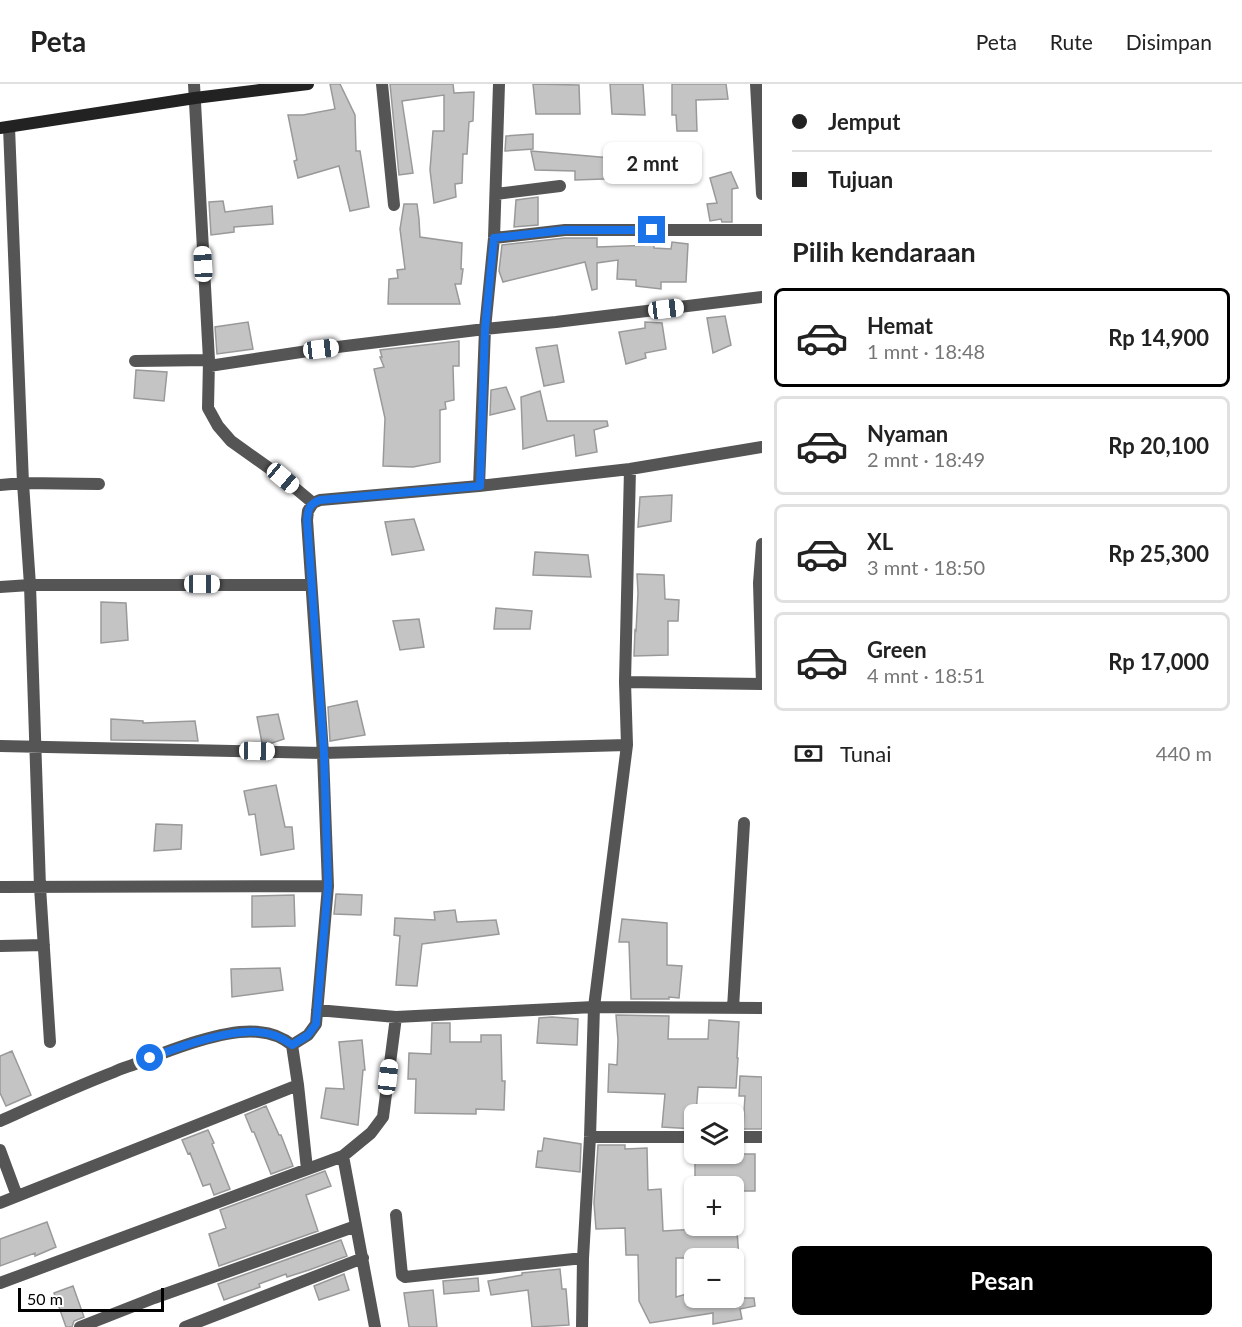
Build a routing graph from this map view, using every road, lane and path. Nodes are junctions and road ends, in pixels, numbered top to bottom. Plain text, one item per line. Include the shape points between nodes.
1 (194, 84) edge
2 (308, 84) edge
3 (382, 84) edge
4 (499, 84) edge
5 (756, 84) edge
6 (195, 98) junction
7 (4, 128) edge
8 (560, 186) dead end
9 (496, 194) junction
10 (762, 194) edge
11 (394, 205) dead end
12 (762, 230) edge
13 (494, 238) junction
14 (762, 297) edge
15 (485, 329) junction
16 (135, 361) dead end
17 (209, 363) junction
18 (762, 447) edge
19 (630, 469) junction
20 (23, 483) junction
21 (99, 484) dead end
22 (0, 485) edge
23 (480, 486) junction
24 (313, 503) junction
25 (762, 544) edge
26 (30, 585) junction
27 (311, 585) junction
28 (0, 587) edge
29 (625, 682) junction
30 (762, 684) edge
31 (627, 745) junction
32 (0, 746) edge
33 (35, 747) junction
34 (324, 753) junction
35 (744, 823) dead end
36 (328, 886) junction
37 (0, 887) edge
38 (40, 888) junction
39 (44, 945) junction
40 (0, 946) edge
41 (594, 1007) junction
42 (733, 1008) junction
43 (762, 1008) edge
44 (318, 1010) junction
45 (396, 1017) junction
46 (50, 1042) dead end
47 (292, 1045) junction
48 (298, 1084) junction
49 (0, 1121) edge
50 (590, 1137) junction
51 (684, 1137) edge
52 (744, 1137) edge
53 (762, 1137) edge
54 (0, 1150) edge
55 (343, 1156) junction
56 (308, 1169) junction
57 (17, 1196) junction
58 (0, 1203) edge
59 (396, 1215) dead end
60 (356, 1226) junction
61 (363, 1258) junction
62 (583, 1258) junction
63 (0, 1283) edge
64 (80, 1327) edge
65 (185, 1327) edge
66 (375, 1327) edge
67 (582, 1327) edge

1 - 6 street
2 - 6 street
3 - 11 street
4 - 9 street
5 - 10 street
6 - 7 street
6 - 17 street
7 - 20 street
8 - 9 street
9 - 13 street
12 - 13 street via 565,230
13 - 15 street
14 - 15 street
15 - 17 street
15 - 23 street
16 - 17 street
17 - 24 street via 208,408 218,426 231,441
18 - 19 street
19 - 23 street
19 - 29 street
20 - 21 street
20 - 22 street
20 - 26 street
23 - 24 street
24 - 27 street via 307,520
25 - 30 street
26 - 27 street
26 - 28 street
26 - 33 street
27 - 34 street
29 - 30 street
29 - 31 street
31 - 34 street
31 - 41 street
32 - 33 street
33 - 34 street
33 - 38 street
34 - 36 street
35 - 42 street
36 - 38 street
36 - 44 street
37 - 38 street
38 - 39 street
39 - 40 street
39 - 46 street
41 - 42 street
41 - 45 street
41 - 50 street
42 - 43 street
44 - 45 street
44 - 47 street via 316,1024 308,1035
45 - 55 street via 383,1118
47 - 48 street
47 - 49 street via 273,1034 257,1031 197,1042 115,1071
48 - 56 street
48 - 57 street
50 - 51 street
50 - 62 street
52 - 53 street
54 - 57 street
55 - 56 street
55 - 60 street
56 - 63 street
57 - 58 street
59 - 62 street via 405,1277
60 - 61 street
60 - 64 street
61 - 65 street
61 - 66 street
62 - 67 street

